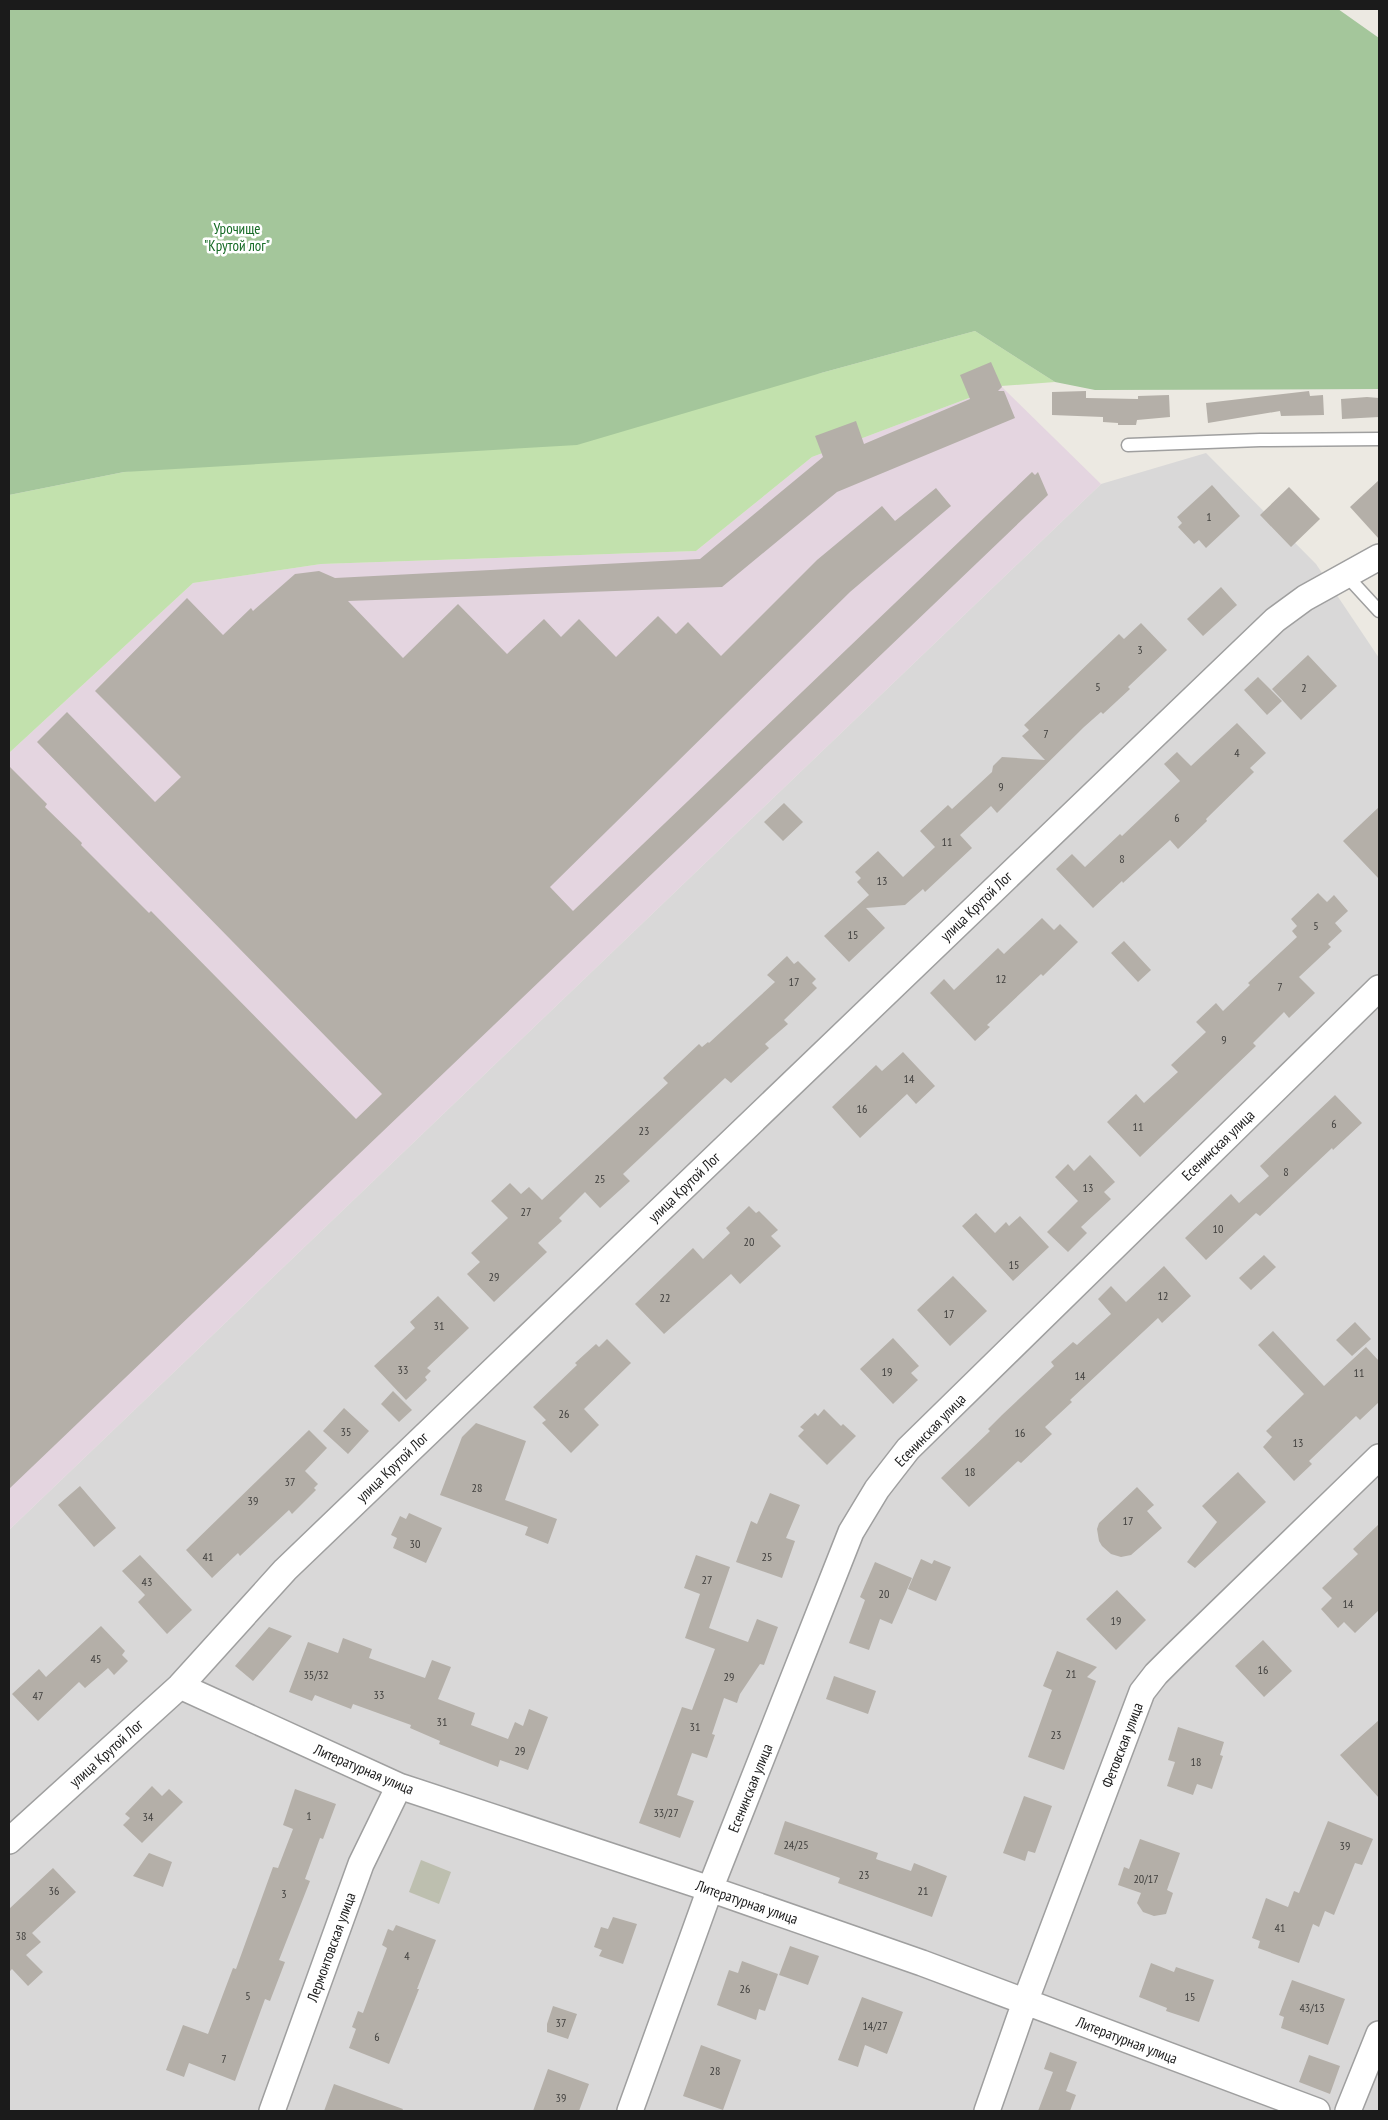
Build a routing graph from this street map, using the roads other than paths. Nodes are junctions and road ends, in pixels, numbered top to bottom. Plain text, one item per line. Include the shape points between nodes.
1 (1379, 439) edge
2 (1128, 445) dead end
3 (1379, 557) edge
4 (1345, 574) junction
5 (1379, 610) edge
6 (1379, 988) edge
7 (1379, 1457) edge
8 (180, 1686) junction
9 (399, 1786) junction
10 (9, 1841) edge
11 (710, 1889) junction
12 (1025, 2002) junction
13 (1379, 2034) edge
14 (272, 2111) edge
15 (630, 2111) edge
16 (987, 2111) edge
17 (1316, 2111) edge
18 (1348, 2111) edge

1 - 2 lane
3 - 4 street, улица Крутой Лог
4 - 5 lane
4 - 8 street, улица Крутой Лог via 1275,620 285,1570
6 - 11 street, Есенинская улица via 908,1450 877,1489 851,1532
7 - 12 street, Фетовская улица via 1174,1655 1142,1692
8 - 9 street, Литературная улица
8 - 10 street, улица Крутой Лог
9 - 11 street, Литературная улица
9 - 14 street, Лермонтовская улица via 361,1864
11 - 12 street, Литературная улица
11 - 15 street, Есенинская улица
12 - 16 street, Фетовская улица
12 - 17 street, Литературная улица
13 - 18 street

